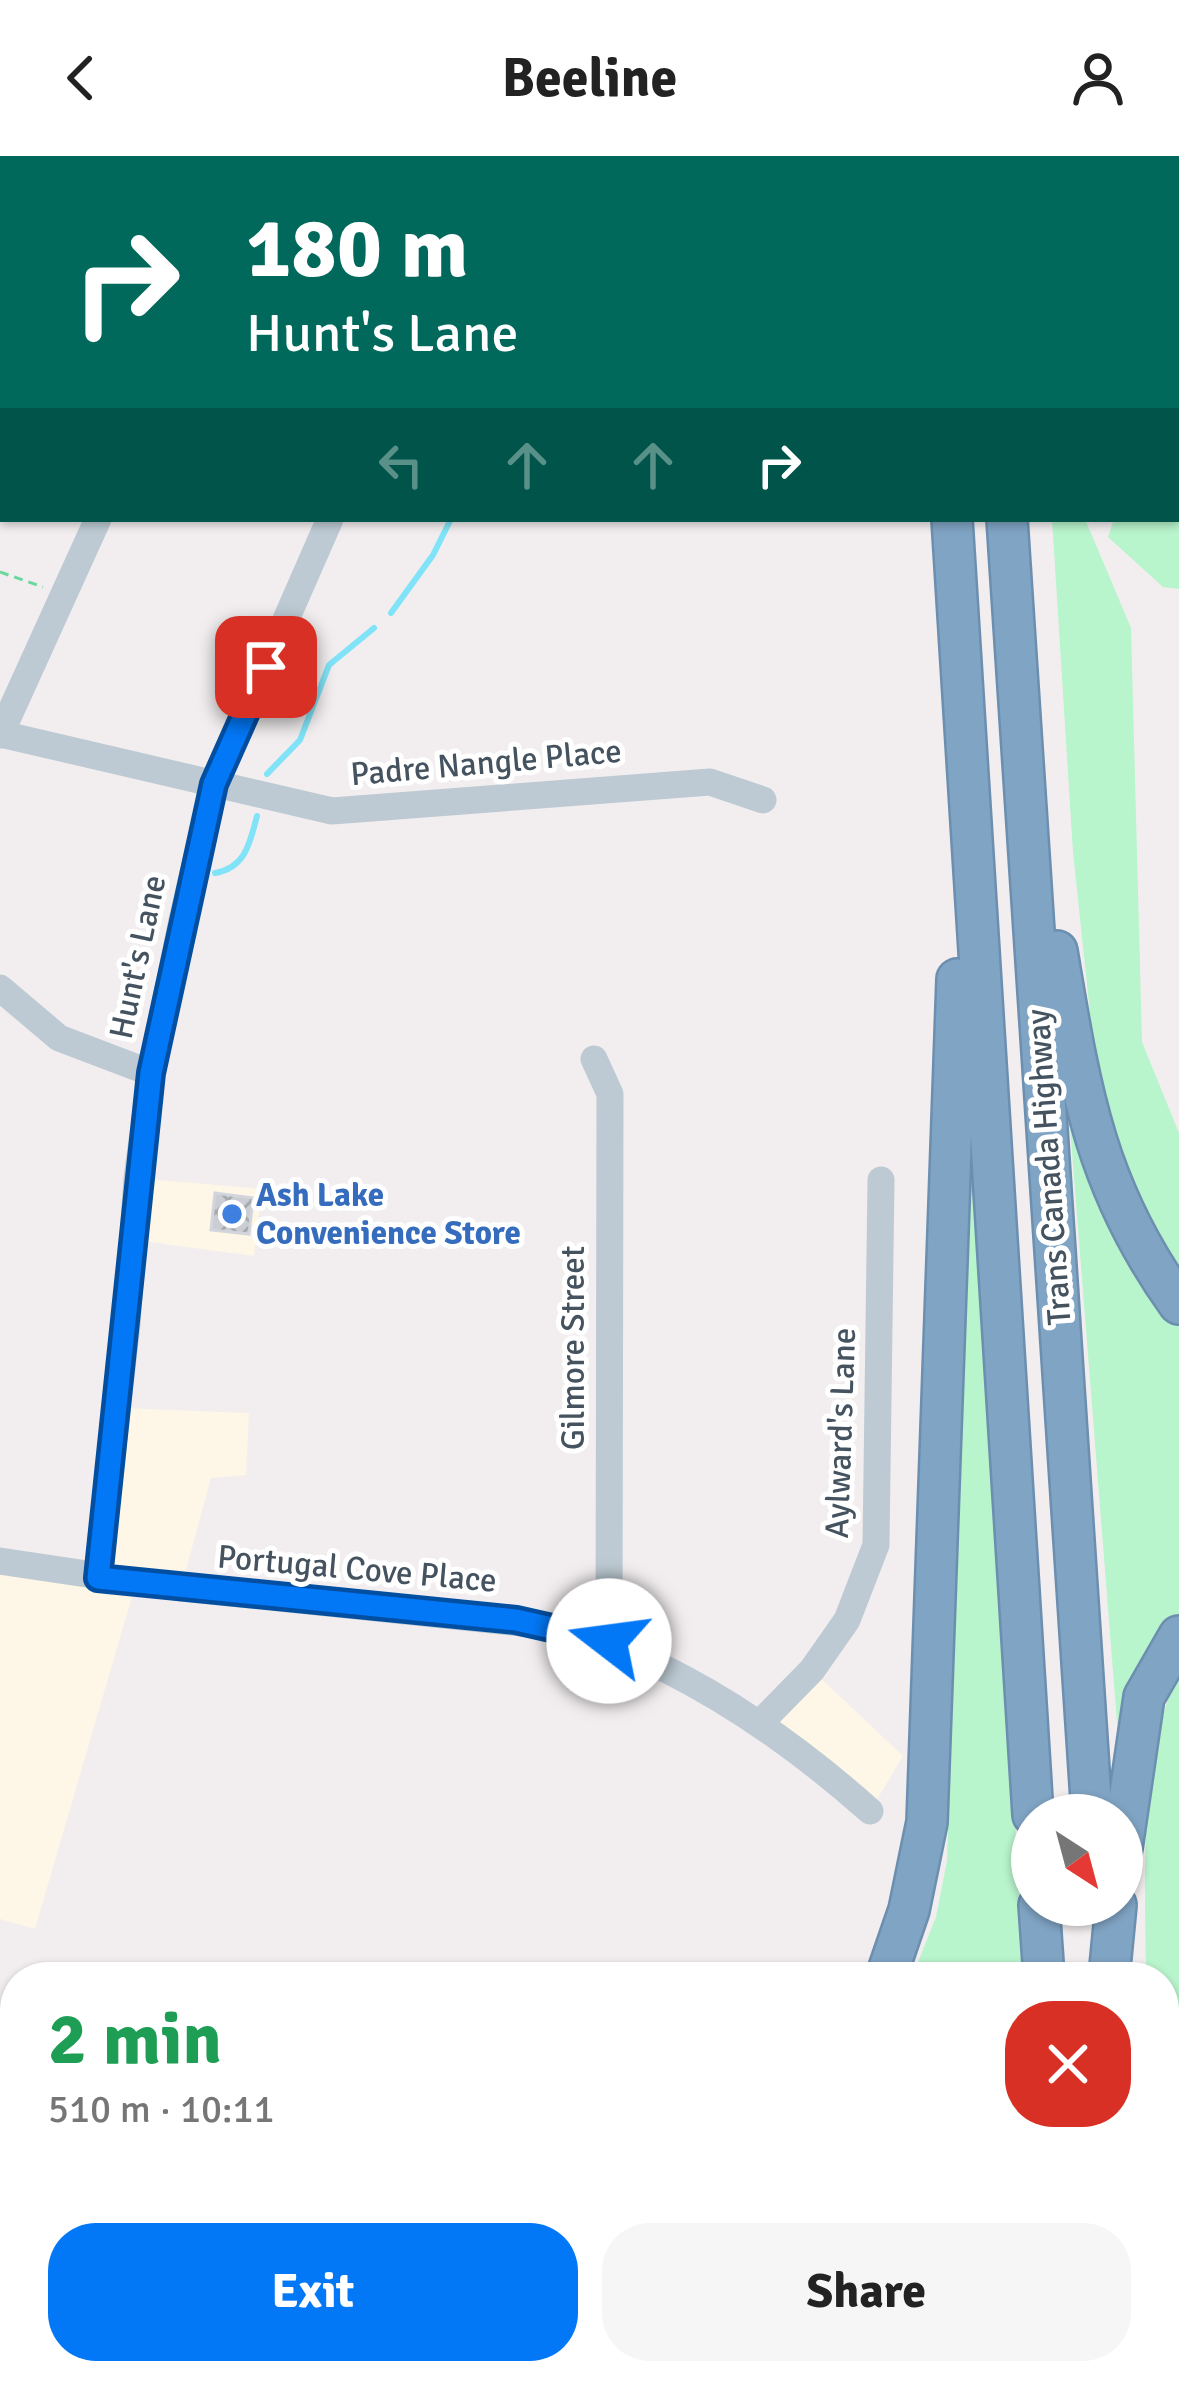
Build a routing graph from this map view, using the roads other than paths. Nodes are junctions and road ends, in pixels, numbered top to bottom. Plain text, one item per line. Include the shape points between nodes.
1 (97, 522) edge
2 (329, 522) edge
3 (952, 522) edge
4 (1007, 522) edge
5 (1021, 733) junction
6 (0, 734) edge
7 (965, 740) junction
8 (214, 784) junction
9 (763, 800) dead end
10 (0, 988) edge
11 (595, 1059) dead end
12 (151, 1073) junction
13 (881, 1180) dead end
14 (1179, 1304) edge
15 (0, 1561) edge
16 (98, 1578) junction
17 (1179, 1636) edge
18 (609, 1641) junction
19 (760, 1723) junction
20 (1032, 1794) edge
21 (1091, 1794) edge
22 (1130, 1794) edge
23 (870, 1811) dead end
24 (1040, 1926) edge
25 (1100, 1926) edge
26 (1113, 1926) edge
27 (891, 1962) edge
28 (1043, 1962) edge
29 (1104, 1962) edge
30 (1108, 1962) edge

1 - 6 street
2 - 8 street, Hunt's Lane
3 - 7 highway, Trans Canada Highway
4 - 5 highway, Trans Canada Highway
5 - 14 highway via 1077,1072 1103,1173 1138,1248
5 - 21 highway, Trans Canada Highway
6 - 8 street, Padre Nangle Place
7 - 20 highway, Trans Canada Highway
7 - 27 highway via 927,1822
8 - 9 street, Padre Nangle Place via 332,811 710,782
8 - 12 street, Hunt's Lane
10 - 12 street via 59,1038
11 - 18 street, Gilmore Street via 610,1094
12 - 16 street, Hunt's Lane
13 - 19 street, Aylward's Lane via 876,1545 847,1620
15 - 16 street, Portugal Cove Place
16 - 18 street, Portugal Cove Place via 516,1620
17 - 22 highway via 1144,1697
18 - 19 street, Portugal Cove Place
19 - 23 street, Portugal Cove Place
24 - 28 highway
25 - 29 highway
26 - 30 highway

